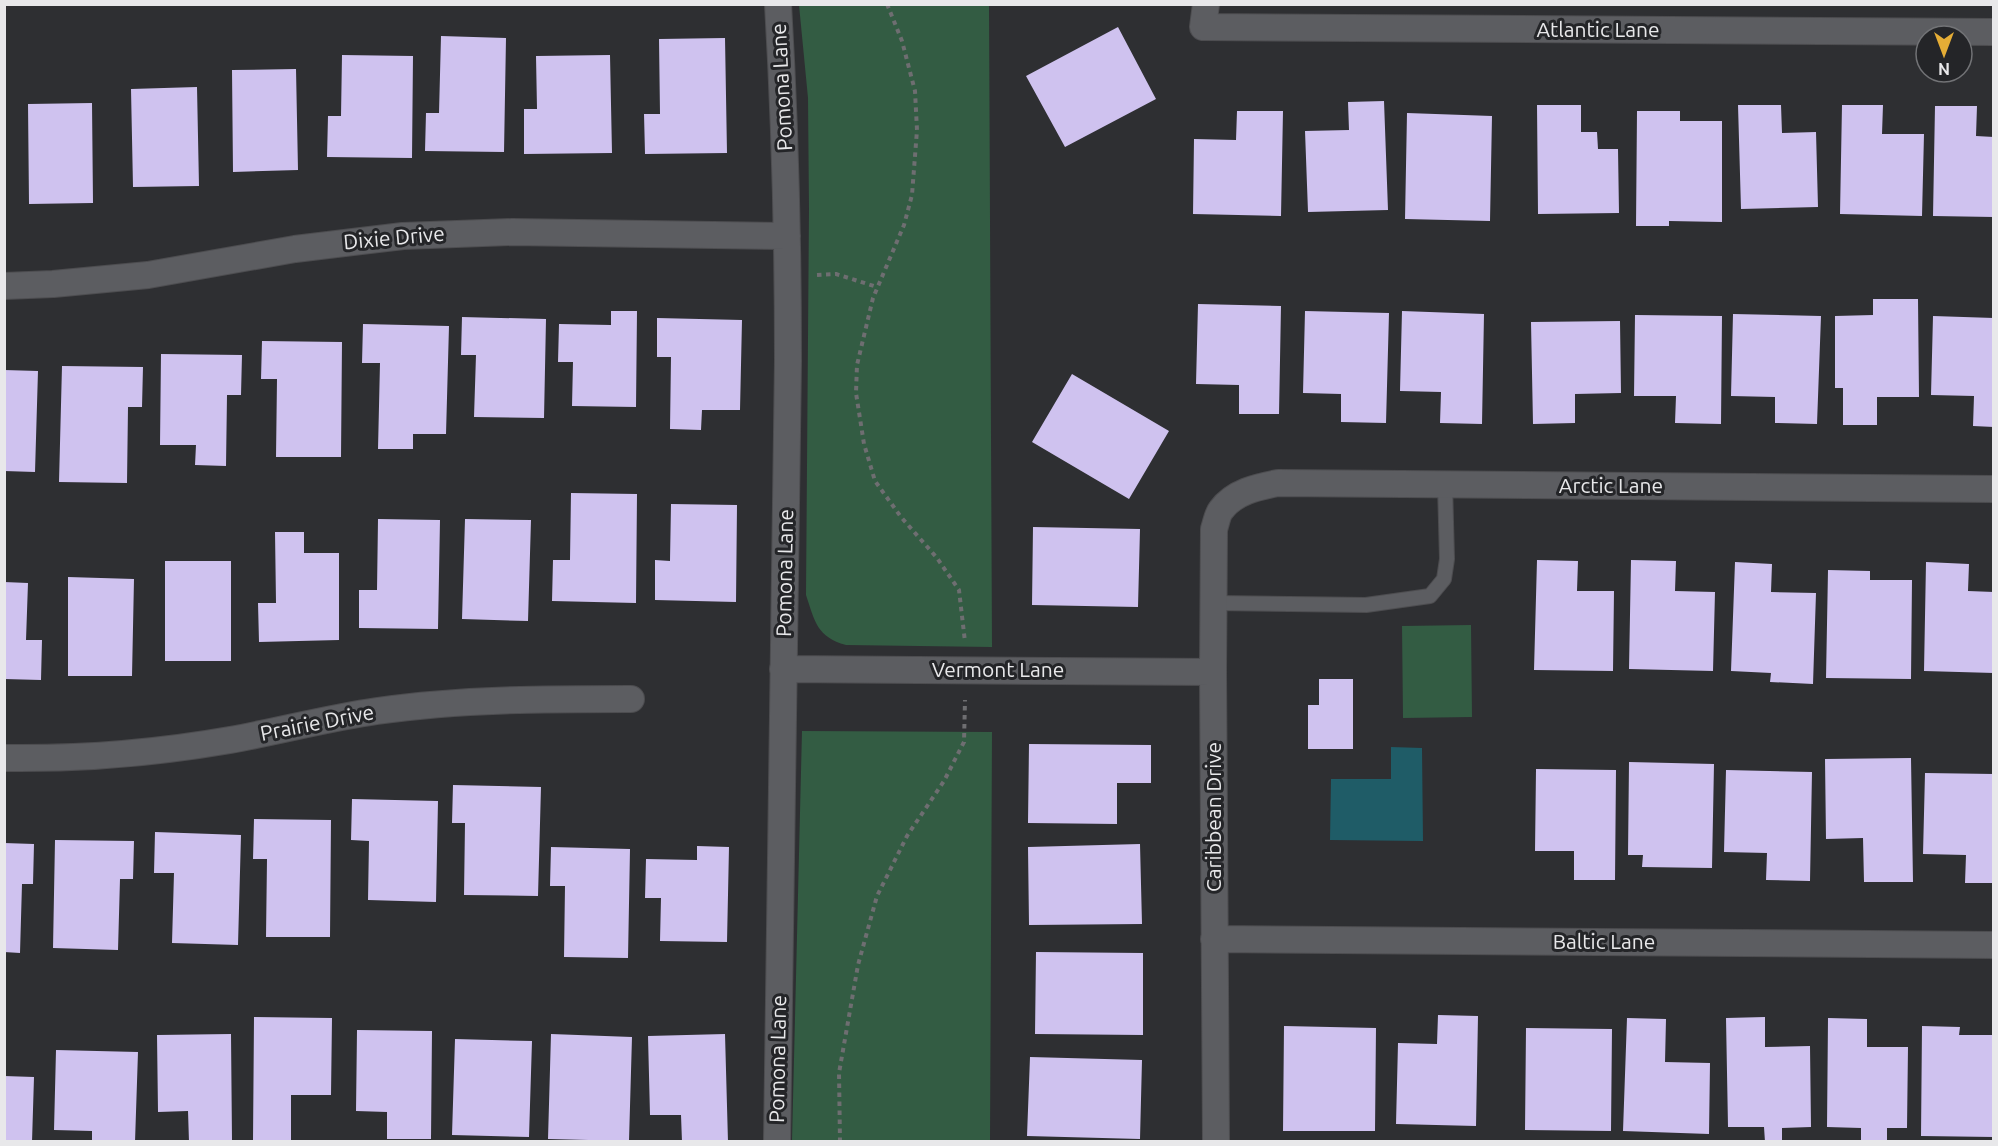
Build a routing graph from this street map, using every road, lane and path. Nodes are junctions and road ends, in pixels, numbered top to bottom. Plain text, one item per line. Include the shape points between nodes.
1 (778, 4) edge
2 (887, 4) edge
3 (1204, 16) edge
4 (1994, 32) edge
5 (787, 236) junction
6 (788, 276) junction
7 (4, 286) edge
8 (877, 287) junction
9 (1445, 484) junction
10 (1994, 489) edge
11 (1233, 500) joint
12 (1214, 603) junction
13 (783, 669) junction
14 (966, 670) junction
15 (1213, 672) junction
16 (631, 699) dead end
17 (4, 759) edge
18 (1214, 939) junction
19 (1994, 945) edge
20 (777, 1142) edge
21 (840, 1142) edge
22 (1216, 1142) edge

1 - 5 street, Pomona Lane
2 - 8 path via 915,91 917,129 912,195 904,225
3 - 4 street, Atlantic Lane
5 - 6 street, Pomona Lane
5 - 7 street, Dixie Drive via 512,232 403,236 304,248 148,276
6 - 8 path via 836,274
6 - 13 street, Pomona Lane
8 - 14 path via 857,365 856,393 864,444 875,481 959,590
9 - 10 street, Arctic Lane
9 - 11 street, Arctic Lane via 1278,483 1250,489
9 - 12 lane via 1447,559 1444,579 1430,596 1366,604
11 - 12 street, Caribbean Drive via 1220,511 1214,529
12 - 15 street, Caribbean Drive
13 - 14 street, Vermont Lane
13 - 20 street, Pomona Lane
14 - 15 street, Vermont Lane
14 - 21 path via 964,742 944,781 907,836 877,896 858,965 839,1073
15 - 18 street, Caribbean Drive
16 - 17 street, Prairie Drive via 495,700 412,706 174,748 100,756
18 - 19 street, Baltic Lane
18 - 22 street, Caribbean Drive

